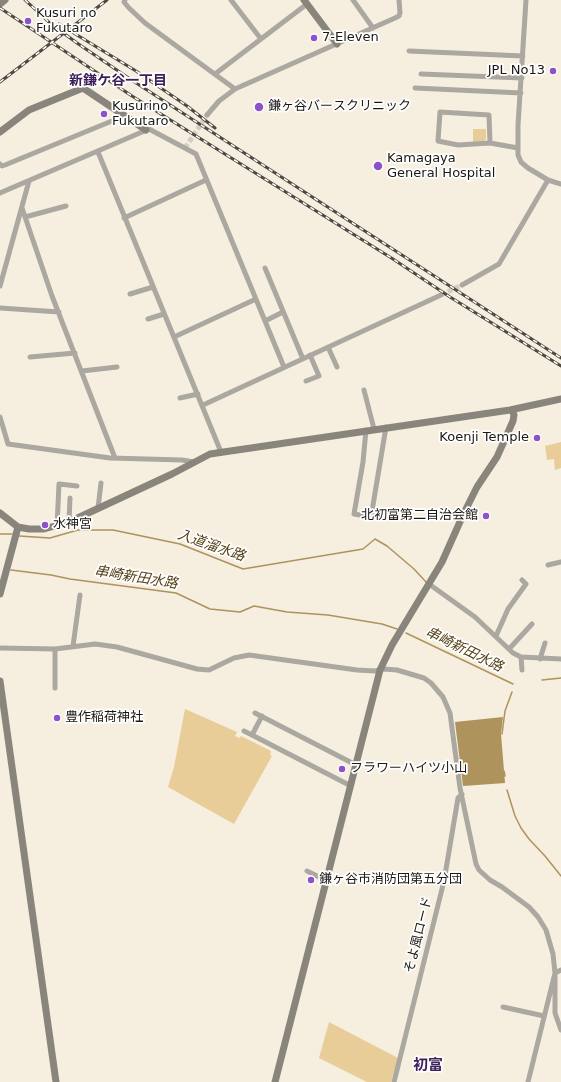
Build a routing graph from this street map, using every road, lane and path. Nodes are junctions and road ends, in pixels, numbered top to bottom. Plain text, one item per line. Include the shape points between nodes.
1 (5, 0) edge
2 (125, 0) edge
3 (231, 0) edge
4 (399, 0) edge
5 (526, 0) edge
6 (355, 1) edge
7 (305, 2) edge
8 (0, 4) edge
9 (373, 28) junction
10 (261, 39) junction
11 (337, 44) junction
12 (409, 51) dead end
13 (523, 56) junction
14 (215, 74) junction
15 (421, 74) dead end
16 (522, 78) junction
17 (415, 88) dead end
18 (235, 89) junction
19 (521, 93) junction
20 (207, 115) tunnel mouth
21 (124, 116) junction
22 (146, 130) junction
23 (0, 132) edge
24 (490, 143) junction
25 (518, 148) junction
26 (98, 152) junction
27 (0, 164) edge
28 (206, 180) junction
29 (548, 180) junction
30 (29, 181) junction
31 (561, 184) edge
32 (0, 193) edge
33 (66, 206) dead end
34 (22, 208) junction
35 (25, 217) junction
36 (124, 218) junction
37 (265, 268) dead end
38 (462, 285) tunnel mouth
39 (0, 286) edge
40 (153, 287) junction
41 (130, 294) dead end
42 (441, 295) tunnel mouth
43 (256, 299) junction
44 (0, 308) edge
45 (58, 312) junction
46 (283, 312) junction
47 (164, 314) junction
48 (148, 318) dead end
49 (265, 321) junction
50 (174, 337) junction
51 (328, 347) junction
52 (75, 353) junction
53 (310, 355) junction
54 (30, 357) dead end
55 (303, 358) junction
56 (117, 367) dead end
57 (284, 367) junction
58 (337, 367) dead end
59 (82, 371) junction
60 (306, 381) dead end
61 (364, 390) dead end
62 (198, 394) junction
63 (180, 398) dead end
64 (561, 399) edge
65 (202, 405) junction
66 (512, 410) junction
67 (0, 417) edge
68 (386, 428) junction
69 (370, 430) junction
70 (221, 452) junction
71 (116, 458) junction
72 (194, 462) junction
73 (101, 483) dead end
74 (77, 486) dead end
75 (70, 498) dead end
76 (98, 508) junction
77 (0, 513) edge
78 (69, 522) junction
79 (57, 526) junction
80 (18, 527) junction
81 (561, 562) edge
82 (548, 565) dead end
83 (522, 580) dead end
84 (429, 584) junction
85 (0, 594) edge
86 (80, 596) dead end
87 (532, 624) dead end
88 (496, 636) junction
89 (545, 643) dead end
90 (73, 646) junction
91 (0, 648) edge
92 (54, 649) junction
93 (509, 649) junction
94 (521, 657) junction
95 (540, 659) junction
96 (561, 659) edge
97 (380, 670) junction
98 (522, 670) dead end
99 (0, 685) edge
100 (55, 688) dead end
101 (255, 713) dead end
102 (262, 716) junction
103 (244, 731) dead end
104 (252, 735) junction
105 (356, 765) junction
106 (351, 786) junction
107 (462, 794) junction
108 (307, 871) dead end
109 (327, 881) junction
110 (561, 970) edge
111 (555, 972) junction
112 (503, 1007) dead end
113 (544, 1016) junction
114 (559, 1022) edge
115 (561, 1030) edge
116 (56, 1082) edge
117 (275, 1082) edge
118 (394, 1082) edge
119 (528, 1082) edge

1 - 8 street
2 - 14 street via 129,8 145,23
3 - 10 street
4 - 9 street via 399,16
5 - 13 street
6 - 9 street
7 - 10 street
7 - 11 street
9 - 11 street
10 - 14 street
11 - 18 street
12 - 13 street
13 - 16 street
14 - 18 street
15 - 16 street
16 - 19 street
17 - 19 street
18 - 20 street via 219,100
19 - 25 street
21 - 22 street
21 - 23 street via 83,88 29,110
21 - 27 street via 5,165
22 - 26 street
22 - 28 street via 149,129 196,154
24 - 24 street via 458,144 438,141 440,112 489,115
24 - 25 street
25 - 29 street via 518,158 521,162
26 - 30 street
26 - 36 street
28 - 36 street
28 - 43 street
29 - 31 street
29 - 38 street via 499,264
30 - 32 street
30 - 34 street
33 - 35 street
34 - 35 street
34 - 39 street
35 - 45 street
36 - 40 street
37 - 46 street
40 - 41 street
40 - 47 street
42 - 51 street
43 - 49 street
43 - 50 street
44 - 45 street
45 - 52 street
46 - 49 street
46 - 55 street
47 - 48 street
47 - 50 street
49 - 57 street
50 - 62 street
51 - 53 street
51 - 58 street
52 - 54 street
52 - 59 street
53 - 55 street
53 - 60 street via 318,376
55 - 57 street
56 - 59 street
57 - 65 street
59 - 71 street
61 - 69 street
62 - 63 street
62 - 65 street
64 - 66 street
65 - 70 street
66 - 68 street
66 - 84 street via 513,421 508,434 497,457 477,487
67 - 71 street via 8,444
68 - 69 street
68 - 69 street via 371,517 354,514
69 - 70 street
70 - 72 street
71 - 72 street
72 - 76 street
73 - 76 street
74 - 79 street via 59,484
75 - 78 street
76 - 78 street
77 - 80 street
78 - 79 street
79 - 80 street via 44,529
80 - 85 street
81 - 82 street
83 - 88 street via 526,584 508,609
84 - 88 street via 475,617
84 - 97 street
86 - 90 street
87 - 93 street
88 - 93 street
89 - 95 street
90 - 92 street
90 - 97 street via 95,644 117,647 209,670 234,658 249,655 357,670
91 - 92 street
92 - 100 street
93 - 94 street
94 - 95 street
94 - 98 street
95 - 96 street
97 - 105 street
97 - 107 street via 397,670 424,678 443,697 450,713
99 - 116 street
101 - 102 street
102 - 104 street
102 - 105 street
103 - 104 street
104 - 106 street
105 - 106 street
106 - 109 street
107 - 111 street via 479,870 486,878 519,899 542,922 550,942
107 - 118 street, そよ風ロード via 458,798 444,881
108 - 109 street
109 - 117 street
110 - 111 street
111 - 113 street
111 - 114 street via 555,1013
112 - 113 street
113 - 119 street
114 - 115 street

